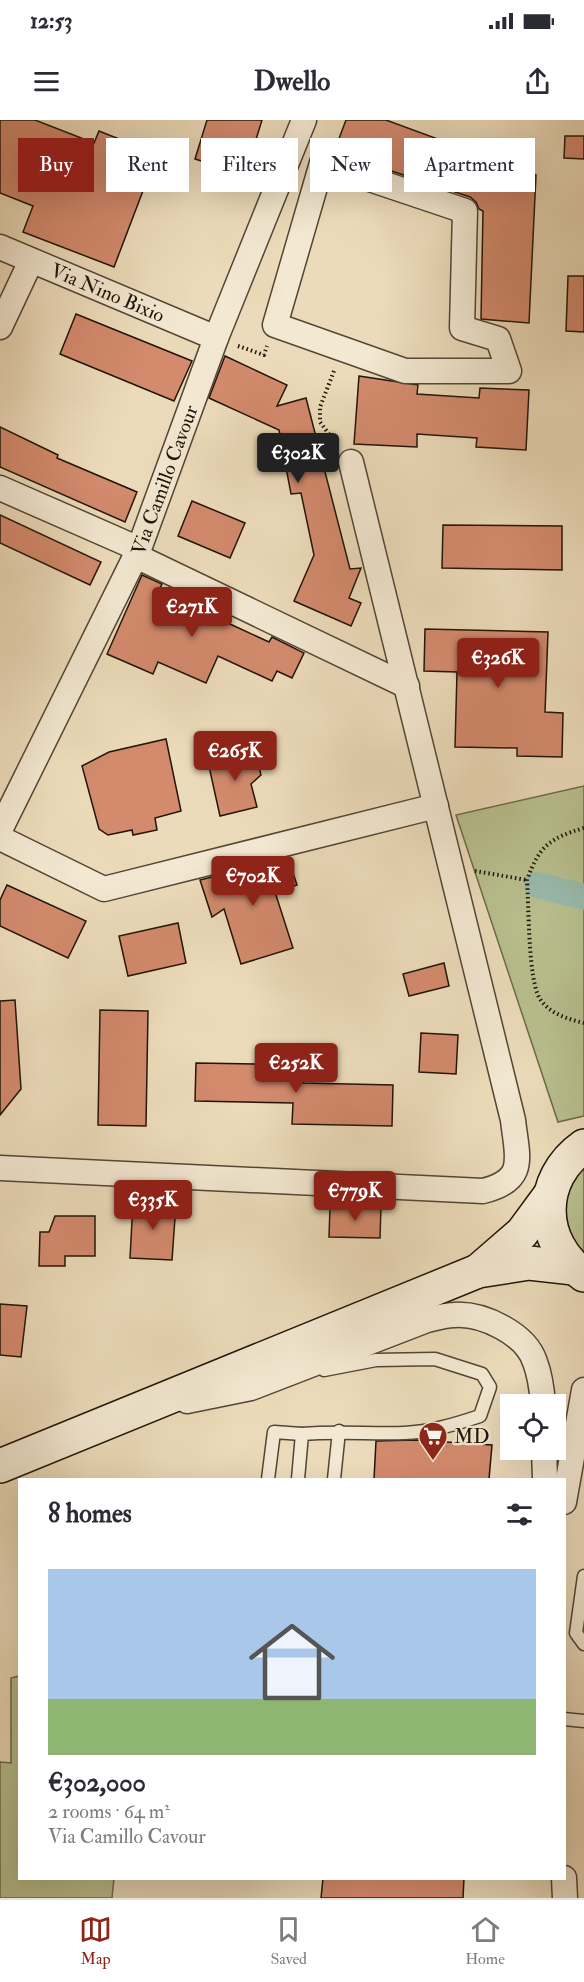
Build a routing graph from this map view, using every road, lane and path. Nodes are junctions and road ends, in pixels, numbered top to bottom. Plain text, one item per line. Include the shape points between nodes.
1 (304, 120) edge
2 (0, 247) edge
3 (31, 261) junction
4 (275, 325) junction
5 (0, 327) edge
6 (216, 338) junction
7 (336, 365) dead end
8 (351, 462) joint
9 (0, 488) edge
10 (138, 553) junction
11 (407, 686) junction
12 (436, 806) junction
13 (584, 828) edge
14 (0, 830) edge
15 (0, 838) edge
16 (451, 867) junction
17 (527, 880) junction
18 (584, 1023) edge
19 (584, 1146) edge
20 (0, 1168) edge
21 (550, 1195) junction
22 (478, 1271) junction
23 (579, 1272) edge
24 (276, 1378) junction
25 (584, 1390) edge
26 (541, 1394) edge
27 (132, 1413) junction
28 (339, 1431) junction
29 (302, 1434) junction
30 (544, 1460) edge
31 (0, 1466) edge
32 (268, 1478) edge
33 (298, 1478) edge
34 (334, 1478) edge
35 (545, 1478) edge
36 (566, 1491) edge
37 (584, 1576) edge
38 (584, 1644) edge
39 (566, 1719) edge
40 (584, 1721) edge
41 (564, 1880) edge
42 (565, 1898) edge

1 - 6 street, Via Camillo Cavour
2 - 3 street, Via Nino Bixio
3 - 5 street
3 - 6 street, Via Nino Bixio
4 - 4 street via 322,163 465,211 462,328 498,339 509,371 405,372
4 - 6 path via 264,355
6 - 10 street, Via Camillo Cavour
7 - 8 path via 320,407 320,422
8 - 11 street
9 - 10 street
10 - 11 street
10 - 14 street, Via Camillo Cavour
11 - 12 street
12 - 15 street via 104,889
12 - 16 street
13 - 17 path via 545,846
16 - 17 path
16 - 20 street via 511,1113 517,1158 513,1177 503,1186 483,1191
17 - 18 path via 534,988 551,1010
19 - 21 main road via 558,1173
21 - 22 main road via 522,1233
21 - 23 main road via 552,1235 561,1253
22 - 23 main road via 529,1263
22 - 27 main road
24 - 26 street via 427,1320 456,1314 500,1326 519,1340 535,1360
24 - 27 street via 251,1388
24 - 28 lane via 376,1360 435,1359 482,1374 490,1387 480,1416 447,1426 405,1433
25 - 36 street
27 - 31 main road
28 - 29 lane
28 - 34 lane
29 - 32 lane via 274,1432
29 - 33 lane
30 - 35 street
37 - 38 lane via 576,1633
39 - 40 lane
41 - 42 street

